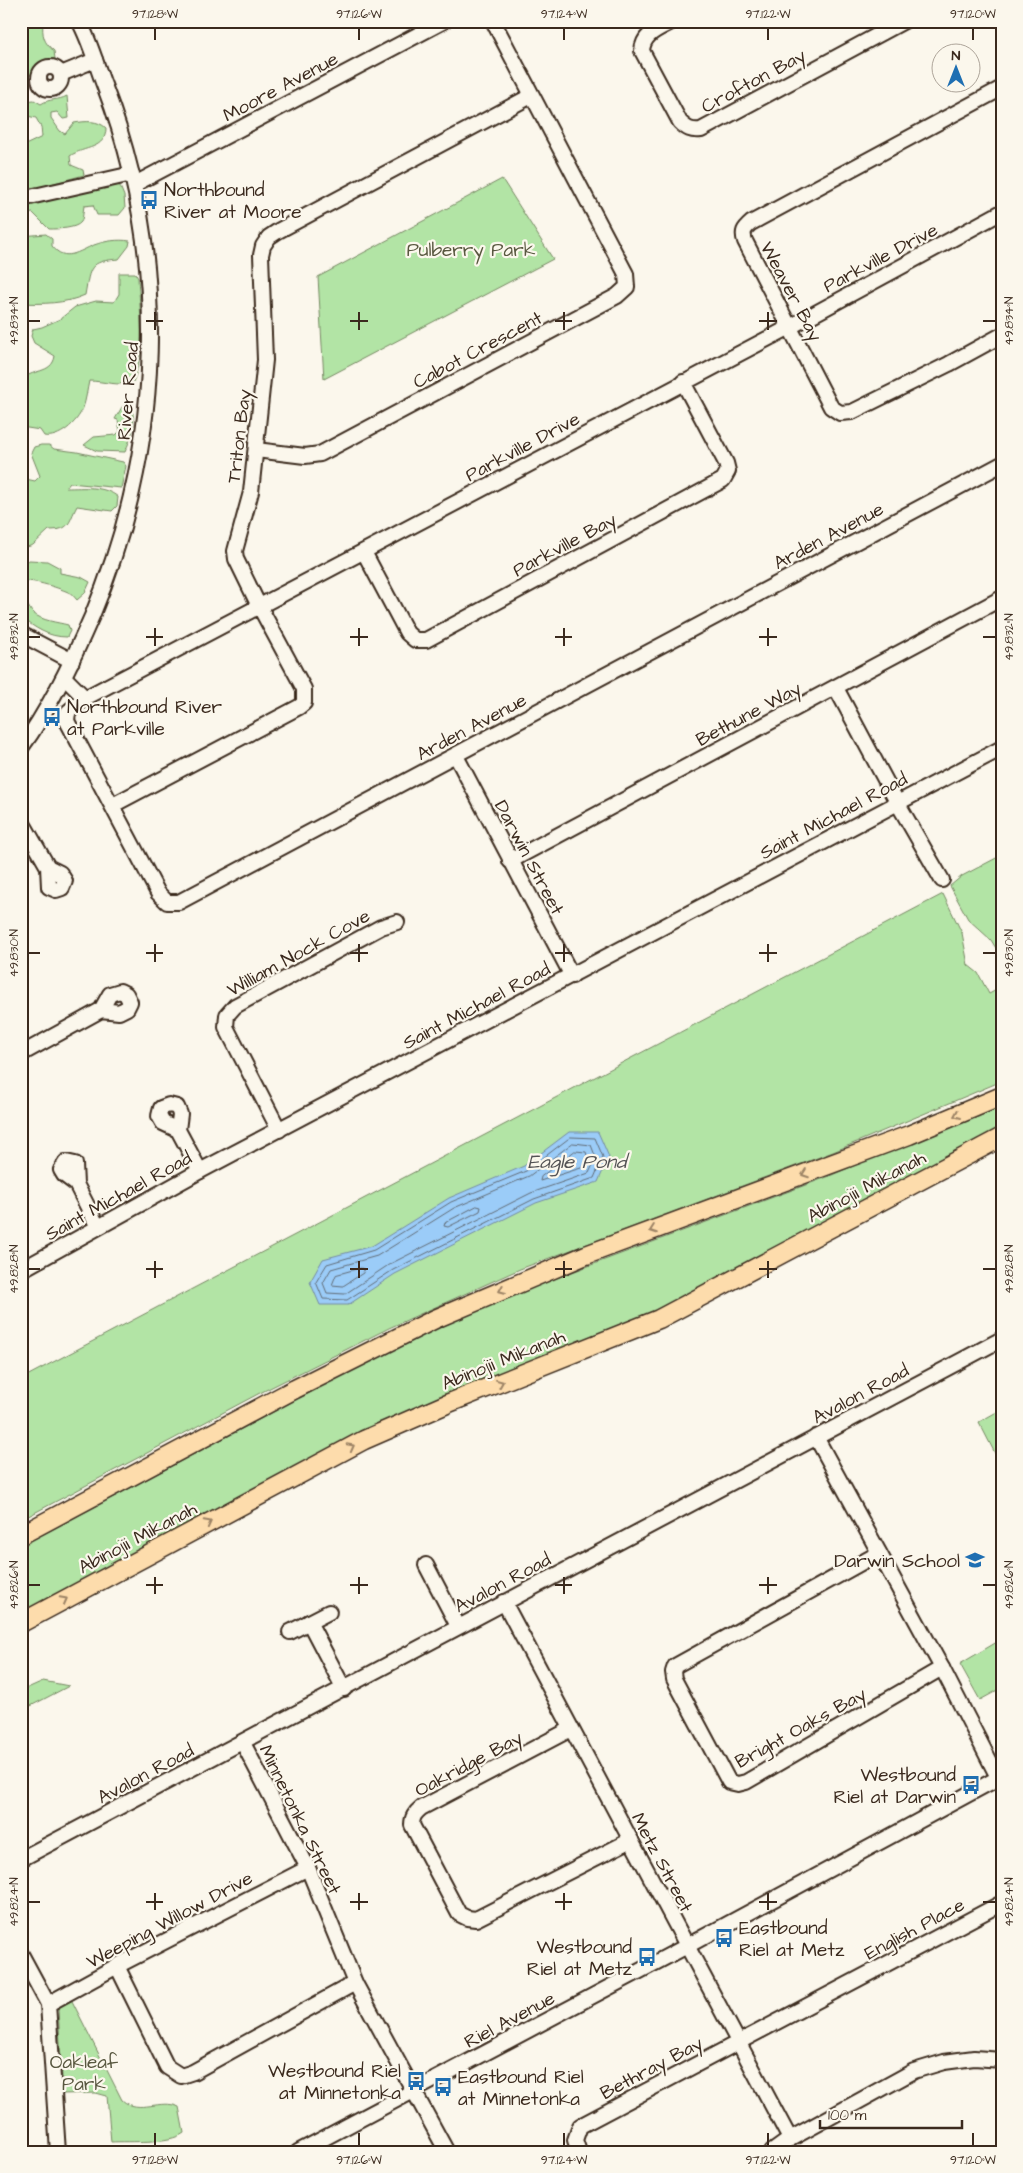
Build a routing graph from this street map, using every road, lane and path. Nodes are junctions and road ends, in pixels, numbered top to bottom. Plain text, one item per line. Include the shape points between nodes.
1 (79, 21) edge
2 (444, 21) edge
3 (492, 21) edge
4 (672, 21) edge
5 (904, 21) edge
6 (95, 60) junction
7 (60, 74) dead end
8 (1002, 88) edge
9 (531, 96) junction
10 (133, 179) junction
11 (21, 199) edge
12 (1002, 212) edge
13 (790, 326) junction
14 (1002, 335) edge
15 (683, 382) junction
16 (256, 450) junction
17 (1002, 464) edge
18 (364, 552) junction
19 (1002, 598) edge
20 (259, 606) junction
21 (21, 634) edge
22 (72, 661) junction
23 (64, 677) junction
24 (836, 688) junction
25 (85, 698) junction
26 (21, 748) edge
27 (1002, 748) edge
28 (456, 756) junction
29 (896, 802) junction
30 (113, 805) junction
31 (21, 820) edge
32 (510, 861) junction
33 (48, 866) dead end
34 (942, 880) dead end
35 (397, 922) dead end
36 (572, 976) junction
37 (101, 1010) dead end
38 (21, 1054) edge
39 (1002, 1096) edge
40 (178, 1130) dead end
41 (279, 1130) junction
42 (1002, 1137) edge
43 (200, 1171) junction
44 (76, 1184) dead end
45 (98, 1227) junction
46 (21, 1270) edge
47 (1002, 1339) edge
48 (816, 1437) junction
49 (21, 1535) edge
50 (879, 1553) junction
51 (426, 1565) dead end
52 (504, 1602) junction
53 (329, 1612) dead end
54 (21, 1622) edge
55 (309, 1622) junction
56 (458, 1626) junction
57 (290, 1632) dead end
58 (942, 1668) junction
59 (344, 1689) junction
60 (571, 1729) junction
61 (243, 1743) junction
62 (1001, 1780) edge
63 (631, 1840) junction
64 (21, 1859) edge
65 (308, 1868) junction
66 (1002, 1903) edge
67 (687, 1946) junction
68 (21, 1954) edge
69 (117, 1966) junction
70 (355, 1983) junction
71 (48, 2004) junction
72 (738, 2042) junction
73 (1002, 2060) edge
74 (414, 2090) junction
75 (790, 2139) junction
76 (58, 2152) edge
77 (298, 2152) edge
78 (447, 2152) edge
79 (579, 2152) edge
80 (772, 2152) edge

1 - 6 street, River Road
2 - 10 street, Moore Avenue
3 - 9 street, Cabot Crescent
4 - 5 street, Crofton Bay via 648,34 642,42 642,50 680,122 693,131 701,130
6 - 7 street
6 - 10 street, River Road via 119,124
8 - 13 street, Weaver Bay via 745,228 745,241
9 - 16 street, Triton Bay via 269,237 261,255 266,348
9 - 16 street, Cabot Crescent via 626,274 627,287 320,454 305,456
10 - 11 street, Moore Avenue
10 - 22 street, River Road via 150,302 148,394 142,445 128,511 109,574
12 - 13 street, Parkville Drive
13 - 14 street, Weaver Bay via 831,406 840,413 852,412
13 - 15 street, Parkville Drive
15 - 18 street, Parkville Drive
15 - 18 street, Parkville Bay via 726,463 728,471 723,480 426,640 415,640 407,633
16 - 20 street, Triton Bay via 250,492 235,551
17 - 28 street, Arden Avenue
18 - 20 street, Parkville Drive
19 - 24 street, Bethune Way
20 - 25 street, Parkville Drive
20 - 30 street, Triton Bay via 304,688 304,703
21 - 22 street
22 - 23 street, River Road
23 - 25 street
23 - 26 street, River Road
24 - 29 street
24 - 32 street, Bethune Way
25 - 30 street, Arden Avenue via 68,712 67,721
27 - 29 street, Saint Michael Road
28 - 30 street, Arden Avenue via 173,903 158,893
28 - 32 street, Darwin Street
29 - 34 street
29 - 36 street, Saint Michael Road
31 - 33 street
32 - 36 street, Darwin Street
35 - 41 street, William Nock Cove via 381,927 235,1006 227,1015 226,1027
36 - 41 street, Saint Michael Road
37 - 38 street
39 -> 49 main road, Abinojii Mikanah via 909,1135 586,1255 435,1319 295,1389
40 - 43 street
41 - 43 street, Saint Michael Road
54 -> 42 main road, Abinojii Mikanah via 364,1440 659,1319
43 - 45 street, Saint Michael Road
44 - 45 street
45 - 46 street, Saint Michael Road
47 - 48 street, Avalon Road
48 - 50 street
48 - 52 street, Avalon Road
50 - 58 street
50 - 58 street, Bright Oaks Bay via 675,1666 674,1679 729,1782 746,1782
51 - 56 street
52 - 56 street, Avalon Road
52 - 60 street, Metz Street
53 - 55 street
55 - 57 street
55 - 59 street
56 - 59 street, Avalon Road
58 - 62 street
59 - 61 street, Avalon Road
60 - 63 street, Metz Street
60 - 63 street, Oakridge Bay via 415,1813 412,1826 459,1914 476,1919
61 - 64 street, Avalon Road
61 - 65 street, Minnetonka Street
62 - 67 street, Riel Avenue
63 - 67 street, Metz Street
65 - 69 street, Weeping Willow Drive
65 - 70 street, Minnetonka Street
66 - 72 street, English Place
67 - 72 street, Metz Street
67 - 74 street, Riel Avenue
68 - 71 street
69 - 70 street via 167,2066 181,2076
69 - 71 street, Weeping Willow Drive
70 - 74 street, Minnetonka Street
71 - 76 street
72 - 75 street, Metz Street
72 - 79 street, Bethray Bay via 580,2126 575,2140
73 - 75 street via 974,2058 914,2071
74 - 77 street, Riel Avenue
74 - 78 street, Minnetonka Street
75 - 80 street

